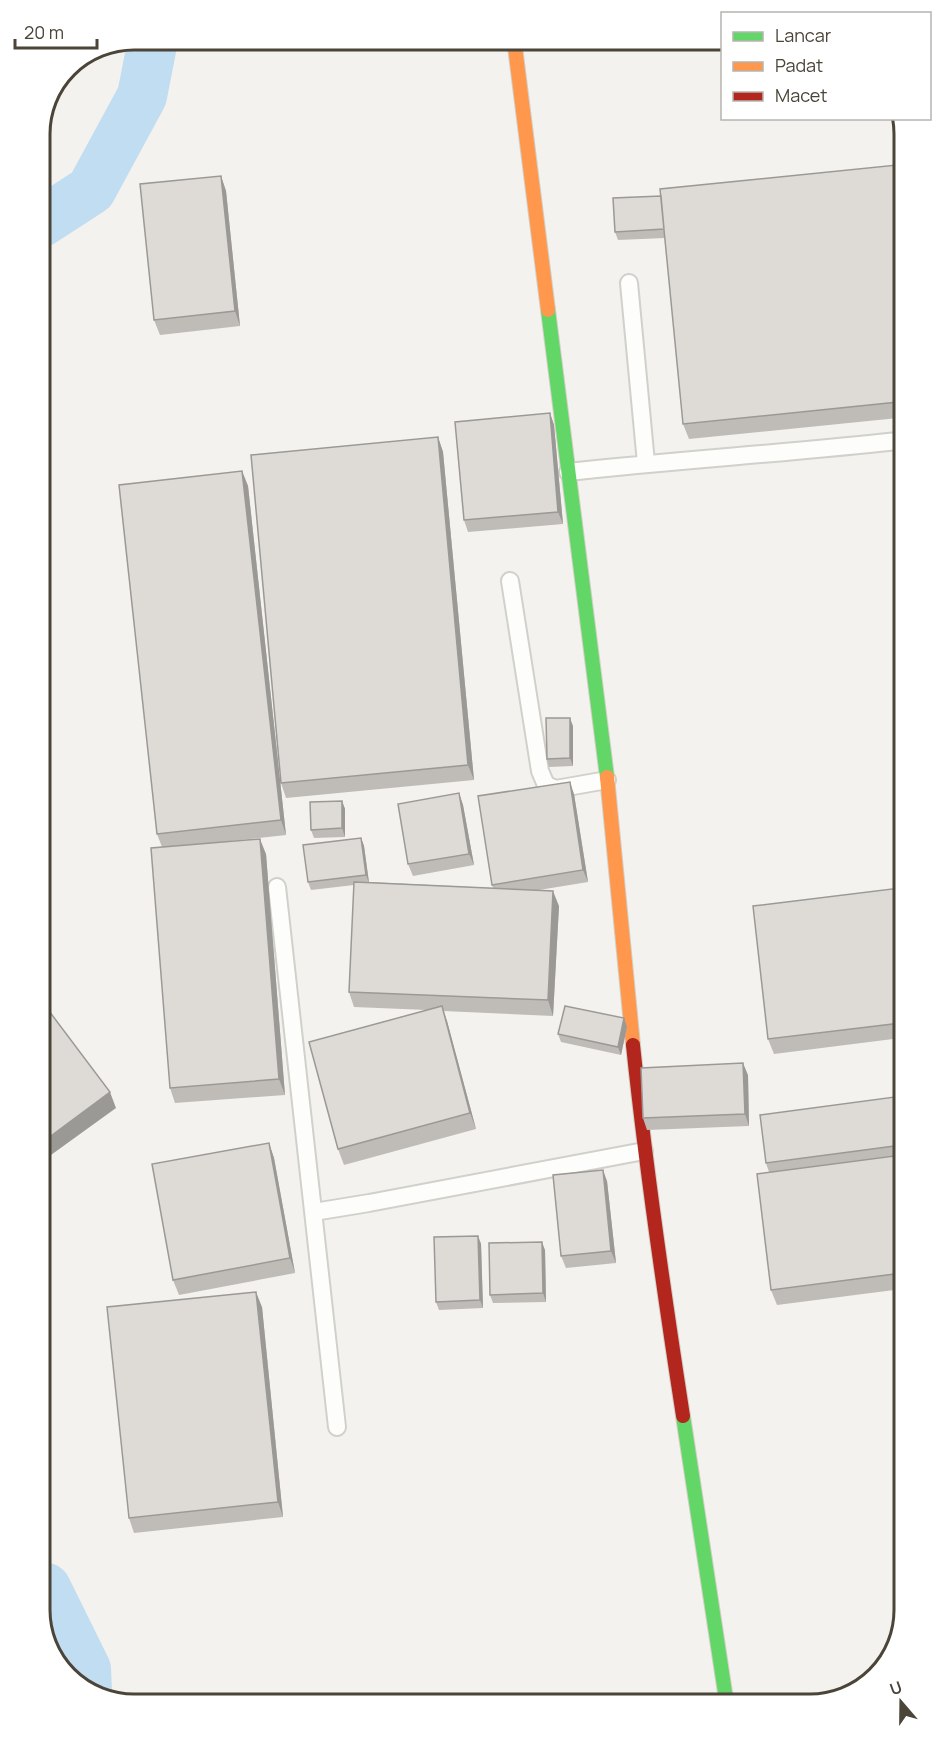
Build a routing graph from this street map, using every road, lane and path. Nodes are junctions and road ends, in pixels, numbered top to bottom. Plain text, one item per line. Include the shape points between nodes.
1 (515, 50) edge
2 (629, 283) dead end
3 (894, 441) edge
4 (646, 463) junction
5 (568, 472) junction
6 (510, 581) dead end
7 (607, 780) junction
8 (277, 887) dead end
9 (644, 1151) junction
10 (314, 1212) junction
11 (337, 1427) dead end
12 (725, 1694) edge

1 - 5 street
2 - 4 lane
3 - 4 lane
4 - 5 lane
5 - 7 street
6 - 7 lane via 543,781 556,789
7 - 9 street
8 - 10 lane
9 - 10 lane
9 - 12 street
10 - 11 lane

